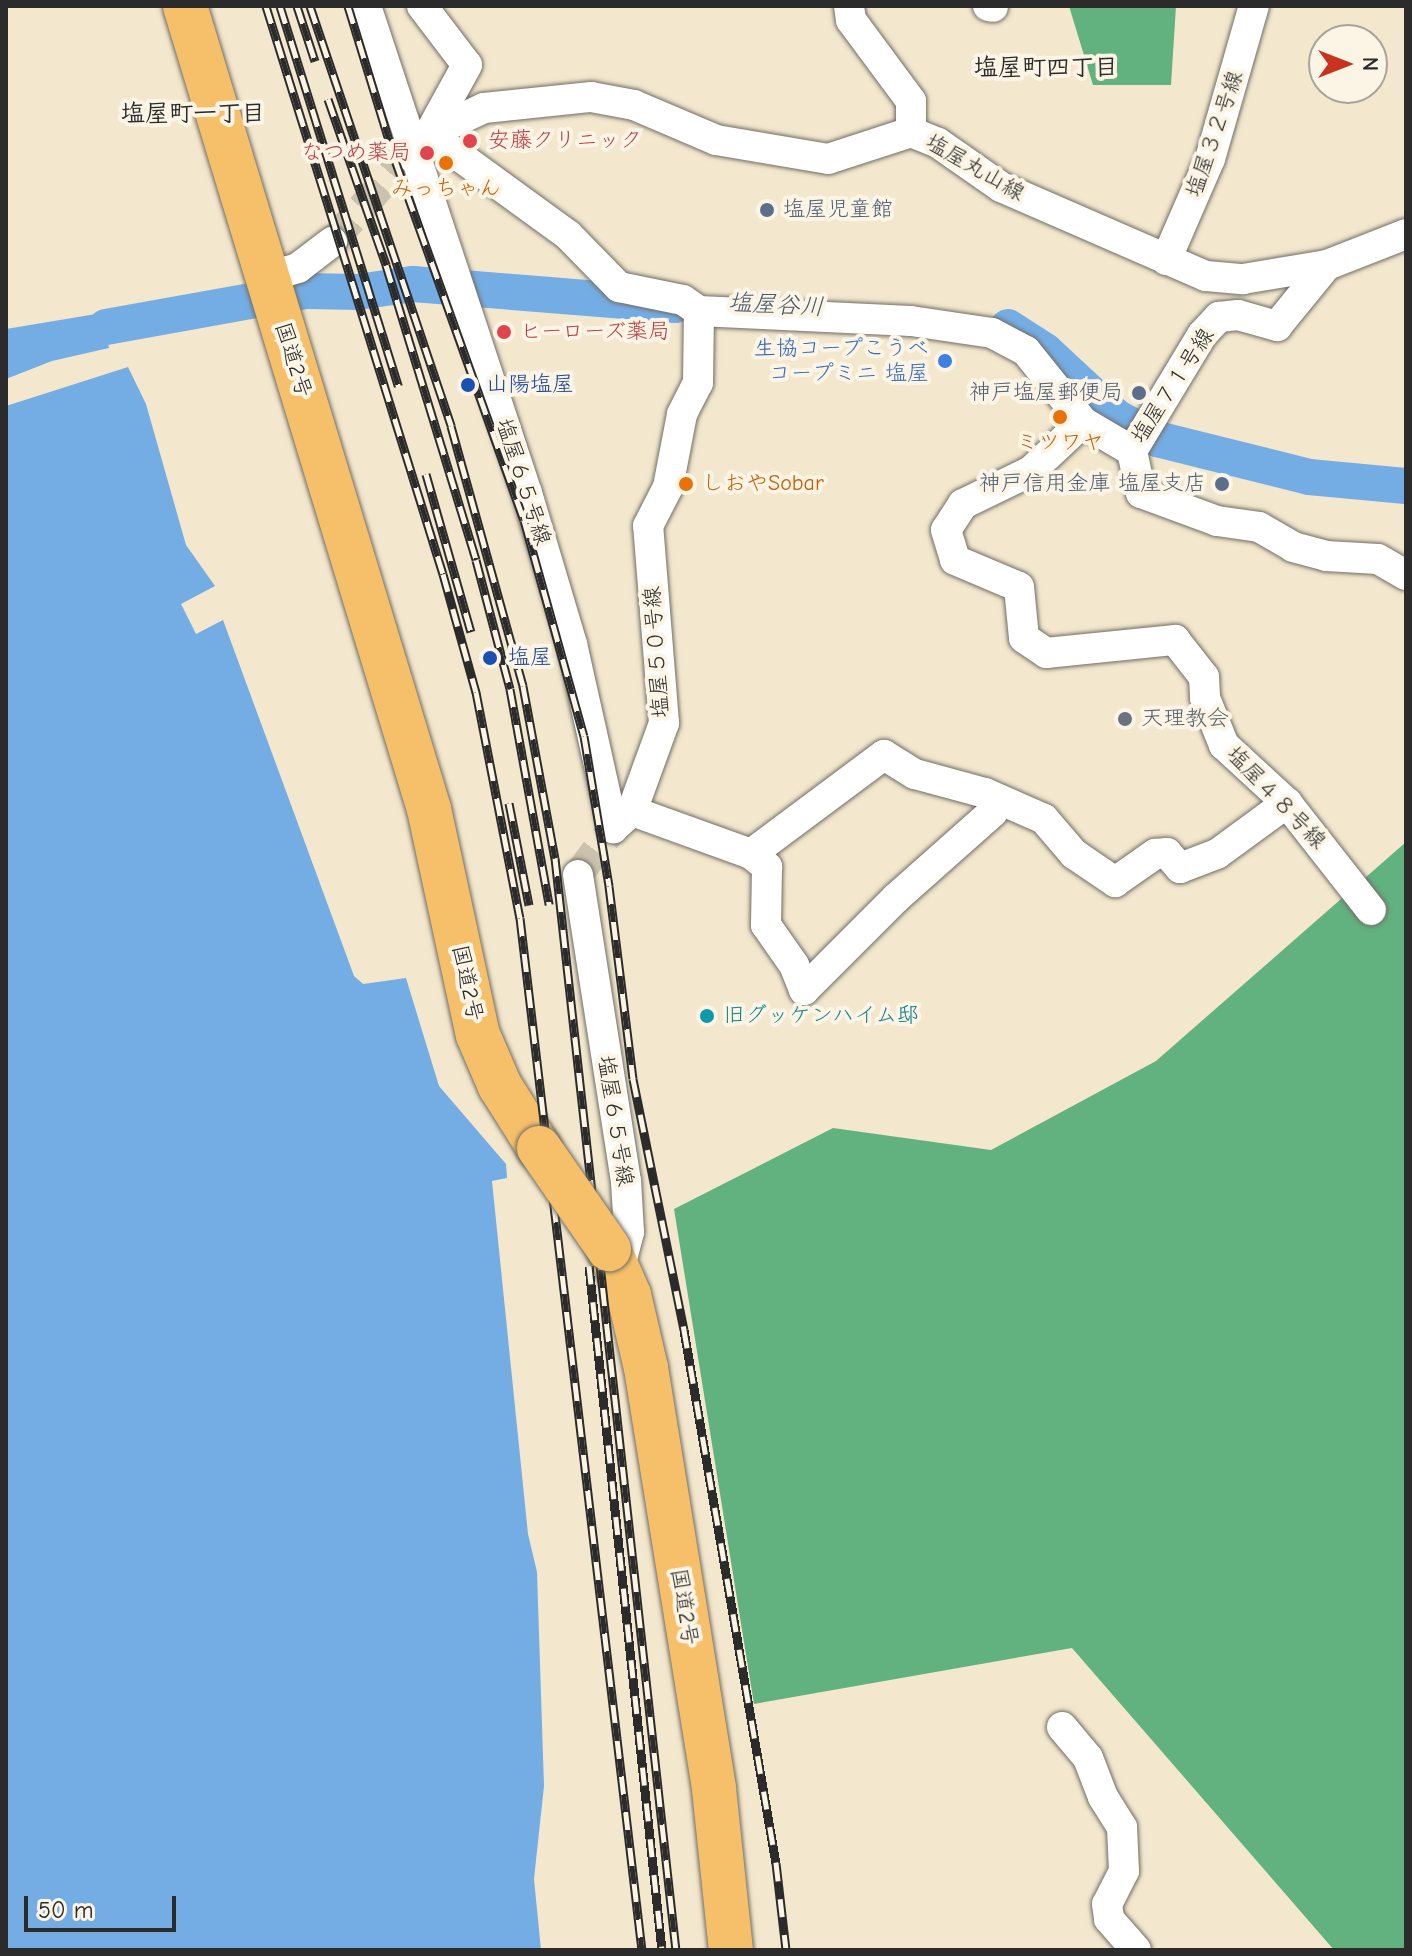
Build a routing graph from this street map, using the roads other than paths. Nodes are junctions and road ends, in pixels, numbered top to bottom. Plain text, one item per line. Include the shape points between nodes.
1 (185, 6) edge
2 (366, 6) edge
3 (422, 6) edge
4 (849, 6) edge
5 (1254, 6) edge
6 (911, 132) junction
7 (417, 146) junction
8 (1406, 234) edge
9 (332, 242) tunnel mouth
10 (1166, 260) junction
11 (1327, 265) junction
12 (272, 291) junction
13 (692, 306) junction
14 (1083, 422) junction
15 (1139, 439) junction
16 (1406, 575) edge
17 (1287, 803) junction
18 (993, 812) dead end
19 (622, 820) junction
20 (751, 854) junction
21 (578, 875) dead end
22 (1371, 910) dead end
23 (614, 1260) junction
24 (1062, 1727) dead end
25 (731, 1950) edge
26 (1136, 1950) edge

1 - 12 highway, 国道2号
2 - 7 street, 塩屋６５号線
3 - 7 street via 445,44 467,65
4 - 6 street via 851,20 911,101
5 - 10 street, 塩屋３２号線 via 1210,159
6 - 7 street, 塩屋丸山線 via 828,159 716,140 634,105 582,97 484,108
6 - 10 street, 塩屋丸山線 via 938,143 1001,187
7 - 13 street via 568,235 619,287
7 - 19 street, 塩屋６５号線
8 - 11 street, 塩屋丸山線
9 - 12 street
10 - 11 street, 塩屋丸山線 via 1206,276 1243,279
11 - 15 street, 塩屋７１号線 via 1277,326 1238,315 1219,317 1202,335
12 - 23 highway, 国道2号, bridge via 429,809 478,1035 500,1086
13 - 14 street via 911,321 992,333 1026,351
13 - 19 street, 塩屋５０号線 via 698,383 682,414 668,487 648,526 664,723
14 - 15 street
14 - 17 street, 塩屋４８号線 via 1031,471 963,504 946,530 955,560 1019,587 1024,638 1046,653 1175,640 1204,677 1205,698 1224,745
15 - 16 street via 1141,493 1217,521 1259,527 1304,550 1378,559
17 - 20 street via 1217,854 1180,868 1167,853 1155,854 1115,882 1074,854 1044,819 985,793 915,774 884,755
17 - 22 street, 塩屋４８号線
18 - 20 street via 804,990 766,925 767,867
19 - 20 street
21 - 23 street, 塩屋６５号線 via 626,1181 629,1232
23 - 25 highway, 国道2号 via 646,1368 714,1789
24 - 26 street via 1088,1758 1122,1827 1124,1871 1107,1904 1109,1919

